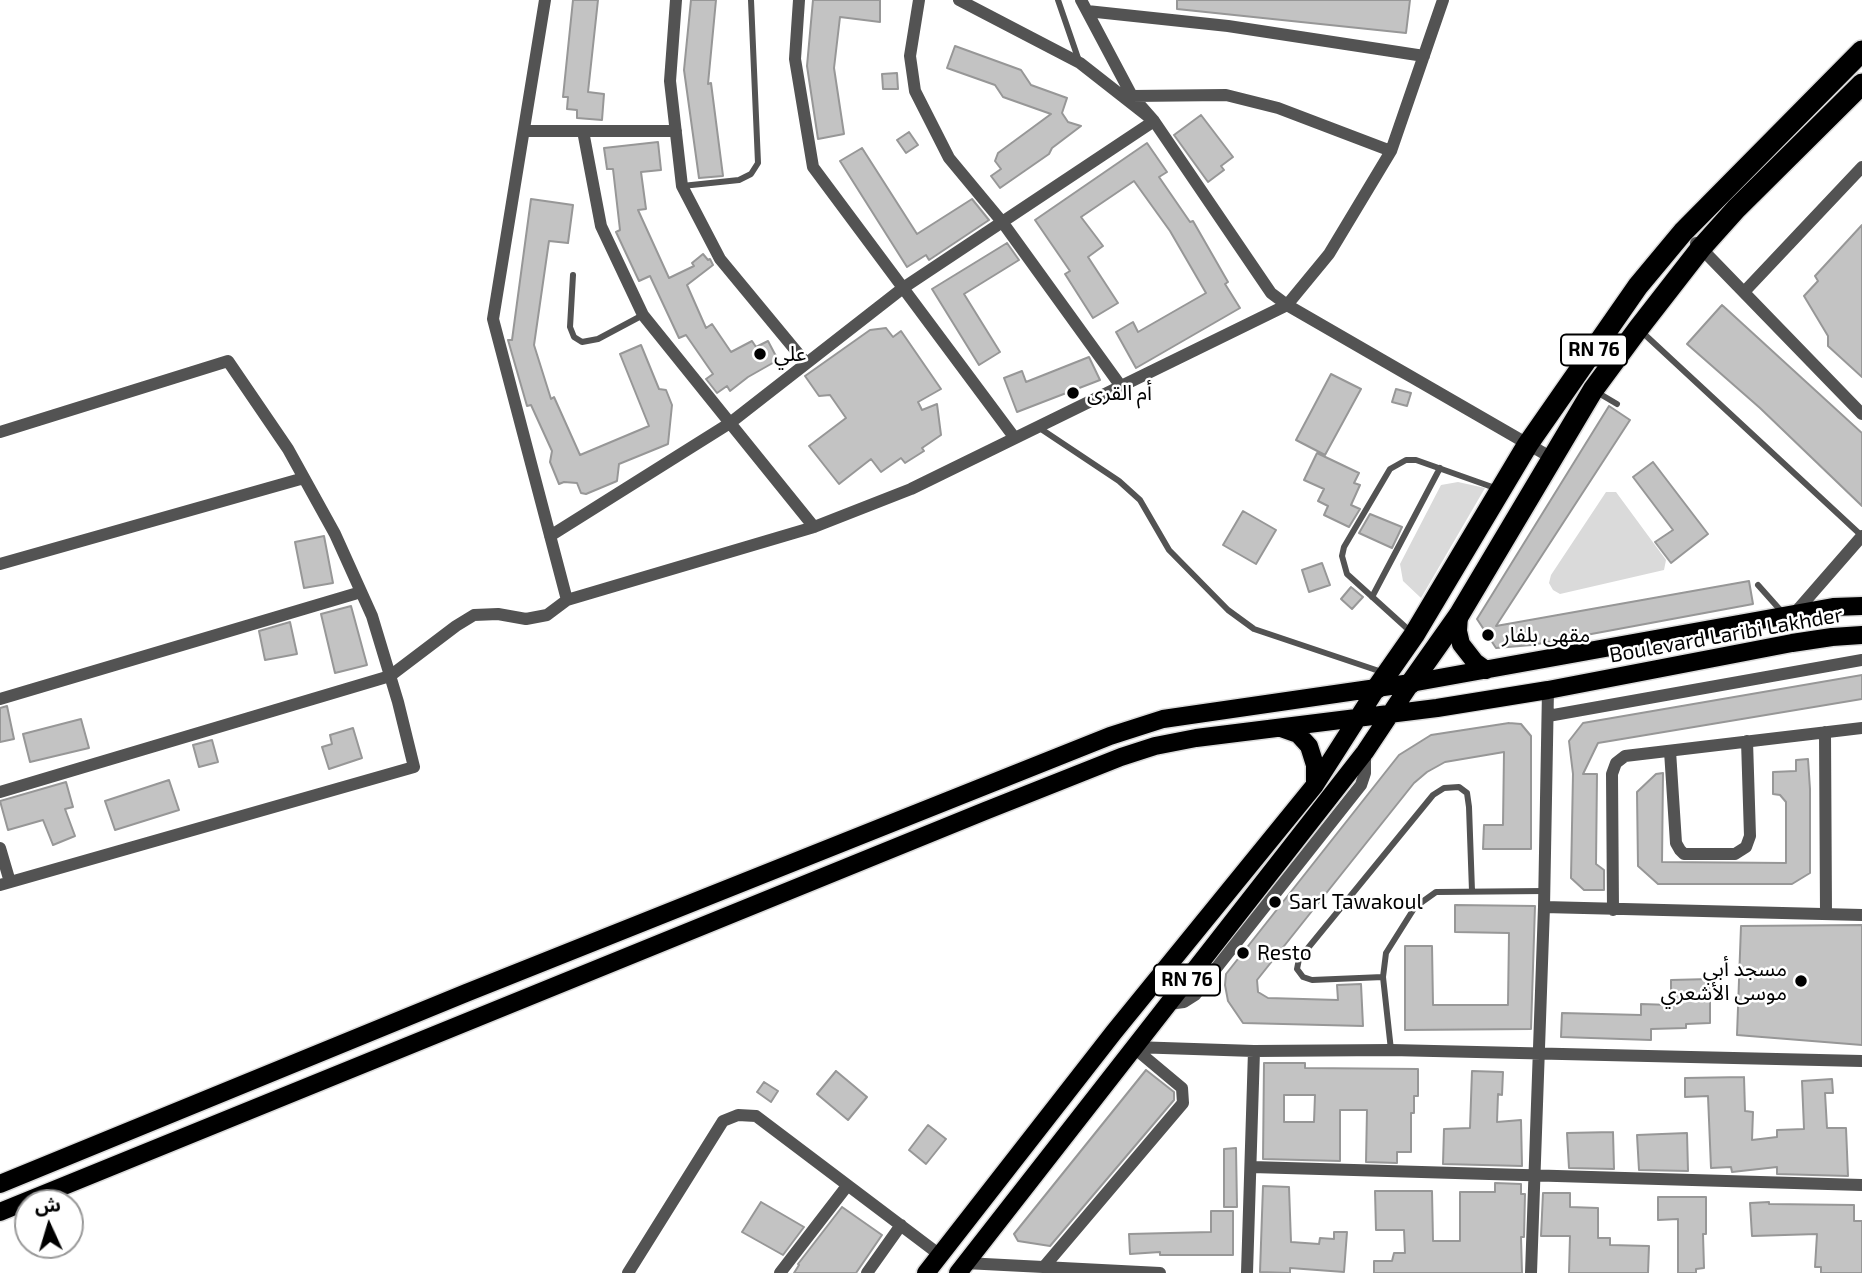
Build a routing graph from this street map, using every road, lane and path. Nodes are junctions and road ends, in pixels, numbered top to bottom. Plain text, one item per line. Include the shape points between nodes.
1 (545, 0) edge
2 (676, 0) edge
3 (751, 0) edge
4 (799, 0) edge
5 (919, 0) edge
6 (959, 0) edge
7 (1058, 0) edge
8 (1443, 0) edge
9 (1084, 5) edge
10 (1862, 51) edge
11 (1424, 56) junction
12 (1080, 63) junction
13 (1862, 84) edge
14 (1132, 96) junction
15 (1154, 121) junction
16 (524, 131) junction
17 (583, 131) junction
18 (676, 131) junction
19 (1391, 151) junction
20 (1862, 167) edge
21 (682, 186) junction
22 (1003, 223) junction
23 (1683, 232) junction
24 (1701, 248) junction
25 (572, 275) dead end
26 (903, 288) junction
27 (1744, 292) junction
28 (1287, 305) junction
29 (643, 315) junction
30 (1638, 329) junction
31 (807, 363) junction
32 (1120, 386) junction
33 (1593, 390) junction
34 (1617, 404) dead end
35 (1862, 414) edge
36 (730, 423) junction
37 (1037, 426) junction
38 (0, 432) edge
39 (1014, 438) junction
40 (1528, 444) junction
41 (1552, 458) junction
42 (1440, 468) junction
43 (304, 478) junction
44 (1501, 490) junction
45 (1525, 503) junction
46 (814, 527) junction
47 (550, 536) junction
48 (1862, 536) edge
49 (0, 564) edge
50 (1758, 585) dead end
51 (361, 592) junction
52 (1372, 597) junction
53 (567, 600) junction
54 (1862, 606) edge
55 (1459, 615) junction
56 (1790, 615) junction
57 (1414, 635) junction
58 (1862, 635) edge
59 (1862, 660) edge
60 (1486, 670) junction
61 (390, 676) junction
62 (1382, 681) junction
63 (1411, 683) junction
64 (1548, 690) junction
65 (0, 699) edge
66 (1390, 715) junction
67 (1548, 716) junction
68 (1358, 718) junction
69 (1281, 728) junction
70 (1862, 728) edge
71 (1825, 732) junction
72 (1747, 741) junction
73 (1670, 751) junction
74 (1315, 785) junction
75 (0, 792) edge
76 (0, 848) edge
77 (5, 883) edge
78 (1472, 891) junction
79 (1545, 891) junction
80 (1544, 907) junction
81 (1613, 909) junction
82 (1826, 914) junction
83 (1862, 915) edge
84 (1383, 977) junction
85 (1114, 1032) junction
86 (1133, 1047) junction
87 (1254, 1051) junction
88 (1391, 1051) junction
89 (1539, 1055) junction
90 (1862, 1061) edge
91 (1252, 1167) junction
92 (1535, 1176) junction
93 (0, 1184) edge
94 (1862, 1185) edge
95 (847, 1186) junction
96 (0, 1212) edge
97 (901, 1226) junction
98 (940, 1255) junction
99 (1043, 1268) junction
100 (961, 1269) edge
101 (1076, 1272) edge
102 (628, 1273) edge
103 (780, 1273) edge
104 (867, 1273) edge
105 (926, 1273) edge
106 (1160, 1273) edge
107 (1247, 1273) edge
108 (1531, 1273) edge

1 - 16 street
2 - 18 street via 670,81
3 - 21 lane via 758,163 751,174 739,180
4 - 26 street via 795,59 813,167
5 - 22 street via 910,56 915,91 949,159
6 - 12 street
7 - 12 lane
8 - 11 street
9 - 11 street
9 - 14 street
10 - 23 highway, RN 76
11 - 19 street
12 - 15 street
13 - 24 highway, RN 76
14 - 15 street
14 - 19 street via 1226,96 1278,108
15 - 22 street
15 - 28 street via 1271,293
16 - 17 street
16 - 47 street via 493,319
17 - 18 street
17 - 29 street via 601,226
18 - 21 street
19 - 28 street via 1329,254
20 - 27 street
21 - 31 street via 720,259
22 - 26 street
22 - 32 street
23 - 24 street
23 - 40 highway, RN 76 via 1638,286
24 - 27 street
24 - 30 highway, RN 76
25 - 29 lane via 570,327 582,342 598,339
26 - 31 street
26 - 39 street
27 - 35 street
28 - 32 street
28 - 40 street
29 - 36 street
30 - 33 highway, RN 76
30 - 48 lane
31 - 36 street
32 - 37 street
33 - 34 lane
33 - 41 highway, RN 76
36 - 46 street
36 - 47 street
37 - 39 street
37 - 62 lane via 1140,500 1170,551 1228,610 1254,629
38 - 43 street via 228,361
39 - 46 street via 911,489
40 - 41 street
40 - 44 highway, RN 76
41 - 45 highway, RN 76
42 - 44 lane
42 - 52 lane
42 - 52 lane via 1406,460 1390,469 1343,547 1347,574
43 - 49 street
43 - 51 street
44 - 45 highway
44 - 57 highway, RN 76
45 - 55 highway, RN 76
46 - 53 street
47 - 53 street
48 - 56 street
50 - 56 lane
51 - 61 street
51 - 65 street
52 - 57 lane
53 - 61 street via 547,615 526,619 474,615
54 - 56 main road, Boulevard Laribi Lakhder
55 - 60 main road via 1461,644
55 - 63 highway, RN 76
56 - 60 main road, Boulevard Laribi Lakhder
57 - 62 highway, RN 76
58 - 64 main road, Boulevard Laribi Lakhder via 1793,643
59 - 67 street
60 - 63 main road, Boulevard Laribi Lakhder
61 - 75 street
61 - 77 street via 414,767
62 - 63 main road, Boulevard Laribi Lakhder
62 - 68 main road, RN 76
62 - 93 main road, Boulevard Laribi Lakhder via 1163,719 1110,736
63 - 66 main road, RN 76
64 - 66 main road, Boulevard Laribi Lakhder
64 - 67 street
66 - 68 main road, Boulevard Laribi Lakhder
66 - 86 main road, RN 76
67 - 79 street
68 - 69 main road, Boulevard Laribi Lakhder
68 - 74 main road, RN 76
69 - 74 main road via 1298,734 1308,744
69 - 96 main road, Boulevard Laribi Lakhder via 1196,738 1121,757
70 - 71 street
71 - 72 street
71 - 82 street
72 - 73 street
72 - 73 street via 1750,836 1746,847 1735,854 1685,854 1676,843
73 - 81 street via 1625,757 1616,763 1612,774
74 - 85 main road, RN 76
76 - 77 street
78 - 79 lane
78 - 84 lane via 1436,892 1415,907 1386,953
78 - 84 lane via 1467,793 1458,787 1444,788 1433,795 1299,959 1297,969 1312,980
79 - 80 street
80 - 81 street
80 - 89 street
81 - 82 street
82 - 83 street
84 - 88 lane
85 - 86 main road
85 - 98 main road, RN 76
86 - 87 street
86 - 99 street via 1182,1088 1183,1103
86 - 100 main road, RN 76
87 - 88 street
87 - 91 street
88 - 89 street
89 - 90 street
89 - 92 street
91 - 92 street
91 - 107 street
92 - 94 street
92 - 108 street
95 - 97 street
95 - 102 street via 756,1116 738,1115 723,1121
95 - 103 street
97 - 98 street
97 - 104 street
98 - 100 main road
98 - 105 main road, RN 76
99 - 100 street
99 - 101 street
101 - 106 street

